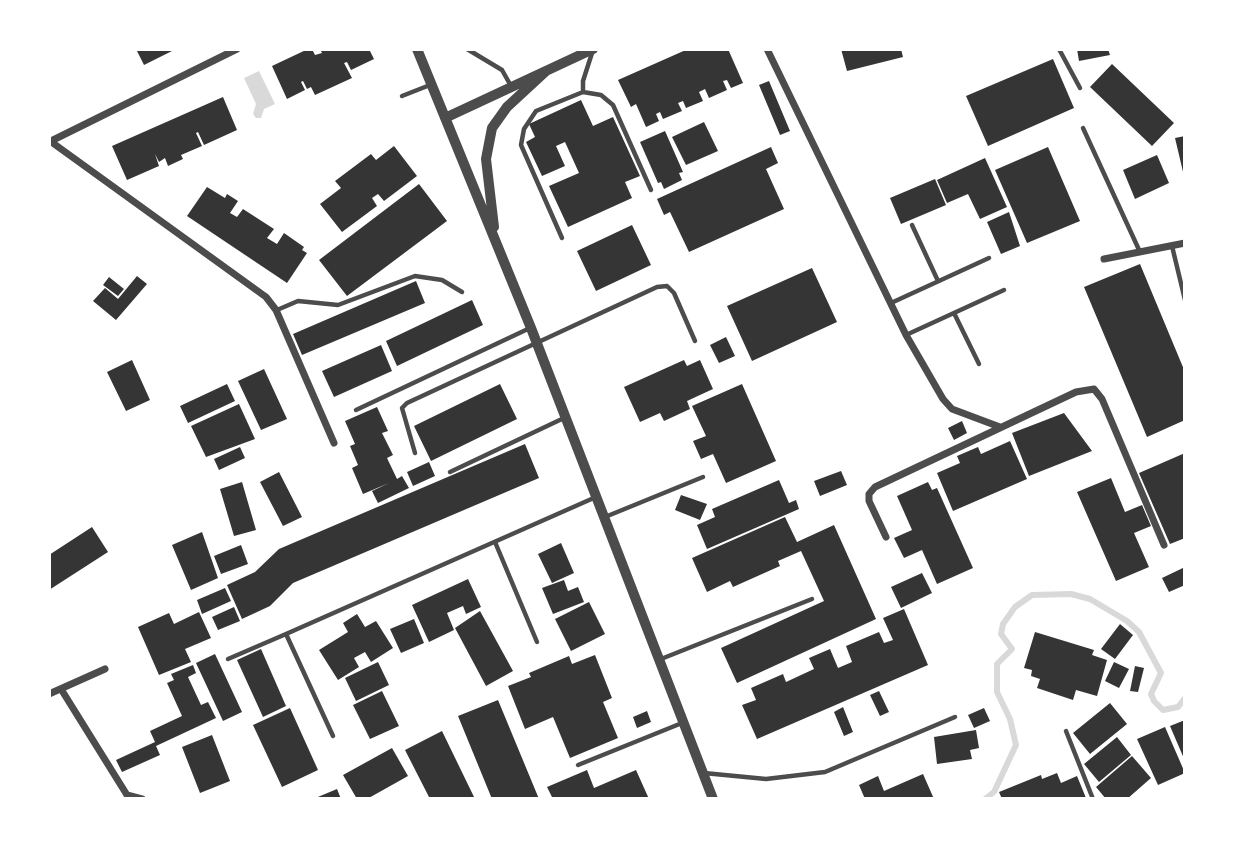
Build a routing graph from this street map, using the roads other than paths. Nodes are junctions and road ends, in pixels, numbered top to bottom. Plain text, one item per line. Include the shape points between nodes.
1 (237, 49) edge
2 (417, 49) edge
3 (467, 49) edge
4 (593, 49) edge
5 (767, 49) edge
6 (1059, 49) edge
7 (546, 71) junction
8 (431, 84) junction
9 (512, 86) junction
10 (1080, 88) dead end
11 (583, 92) junction
12 (402, 96) dead end
13 (445, 118) junction
14 (1083, 128) dead end
15 (49, 142) edge
16 (651, 190) dead end
17 (912, 225) dead end
18 (562, 238) dead end
19 (495, 239) junction
20 (1185, 243) edge
21 (1172, 246) junction
22 (1140, 252) junction
23 (989, 257) dead end
24 (1104, 259) dead end
25 (939, 281) junction
26 (1004, 290) dead end
27 (463, 292) dead end
28 (1185, 300) edge
29 (891, 303) junction
30 (276, 310) junction
31 (954, 313) junction
32 (531, 328) junction
33 (906, 335) junction
34 (695, 341) dead end
35 (536, 344) junction
36 (979, 364) dead end
37 (356, 410) dead end
38 (564, 418) junction
39 (1001, 427) junction
40 (334, 443) dead end
41 (415, 453) dead end
42 (450, 472) dead end
43 (704, 477) dead end
44 (597, 497) junction
45 (604, 517) junction
46 (886, 537) dead end
47 (495, 542) junction
48 (1164, 545) dead end
49 (812, 599) dead end
50 (286, 634) junction
51 (537, 642) dead end
52 (228, 659) dead end
53 (657, 660) junction
54 (105, 669) dead end
55 (61, 689) junction
56 (49, 694) edge
57 (955, 717) dead end
58 (682, 723) junction
59 (1066, 731) dead end
60 (333, 736) dead end
61 (578, 765) dead end
62 (703, 773) junction
63 (142, 799) edge
64 (713, 799) edge
65 (1093, 799) edge

1 - 15 street
2 - 8 street
3 - 9 lane via 502,70
4 - 7 street
4 - 11 lane
5 - 29 street
6 - 10 lane
7 - 9 street
7 - 19 street via 507,107 492,128 486,147
8 - 12 lane
8 - 13 street
9 - 13 street
11 - 16 lane via 601,95 613,105
11 - 18 lane via 536,111 524,128 521,145
13 - 19 street
14 - 22 lane
15 - 30 street via 255,286
17 - 25 lane
19 - 32 street
20 - 21 street
21 - 22 street
21 - 28 lane
22 - 24 street
23 - 25 lane
25 - 29 lane
26 - 31 lane
27 - 30 lane via 442,280 415,276 338,305 298,301
29 - 33 street
30 - 40 street
31 - 33 lane
31 - 36 lane
32 - 35 street
32 - 37 lane
33 - 39 street via 952,410
34 - 35 lane via 667,286
35 - 38 street
35 - 41 lane via 407,403 402,408
38 - 42 lane
38 - 44 street
39 - 46 street via 875,486 869,501
39 - 48 street via 1076,392 1094,389
43 - 45 lane
44 - 45 street
44 - 47 lane
45 - 53 street
47 - 50 lane
47 - 51 lane
49 - 53 lane
50 - 52 lane
50 - 60 lane
53 - 58 street
54 - 55 street
55 - 56 street
55 - 63 street via 127,796
57 - 62 lane via 825,772 766,779
58 - 61 lane
58 - 62 street
59 - 65 lane
62 - 64 street

